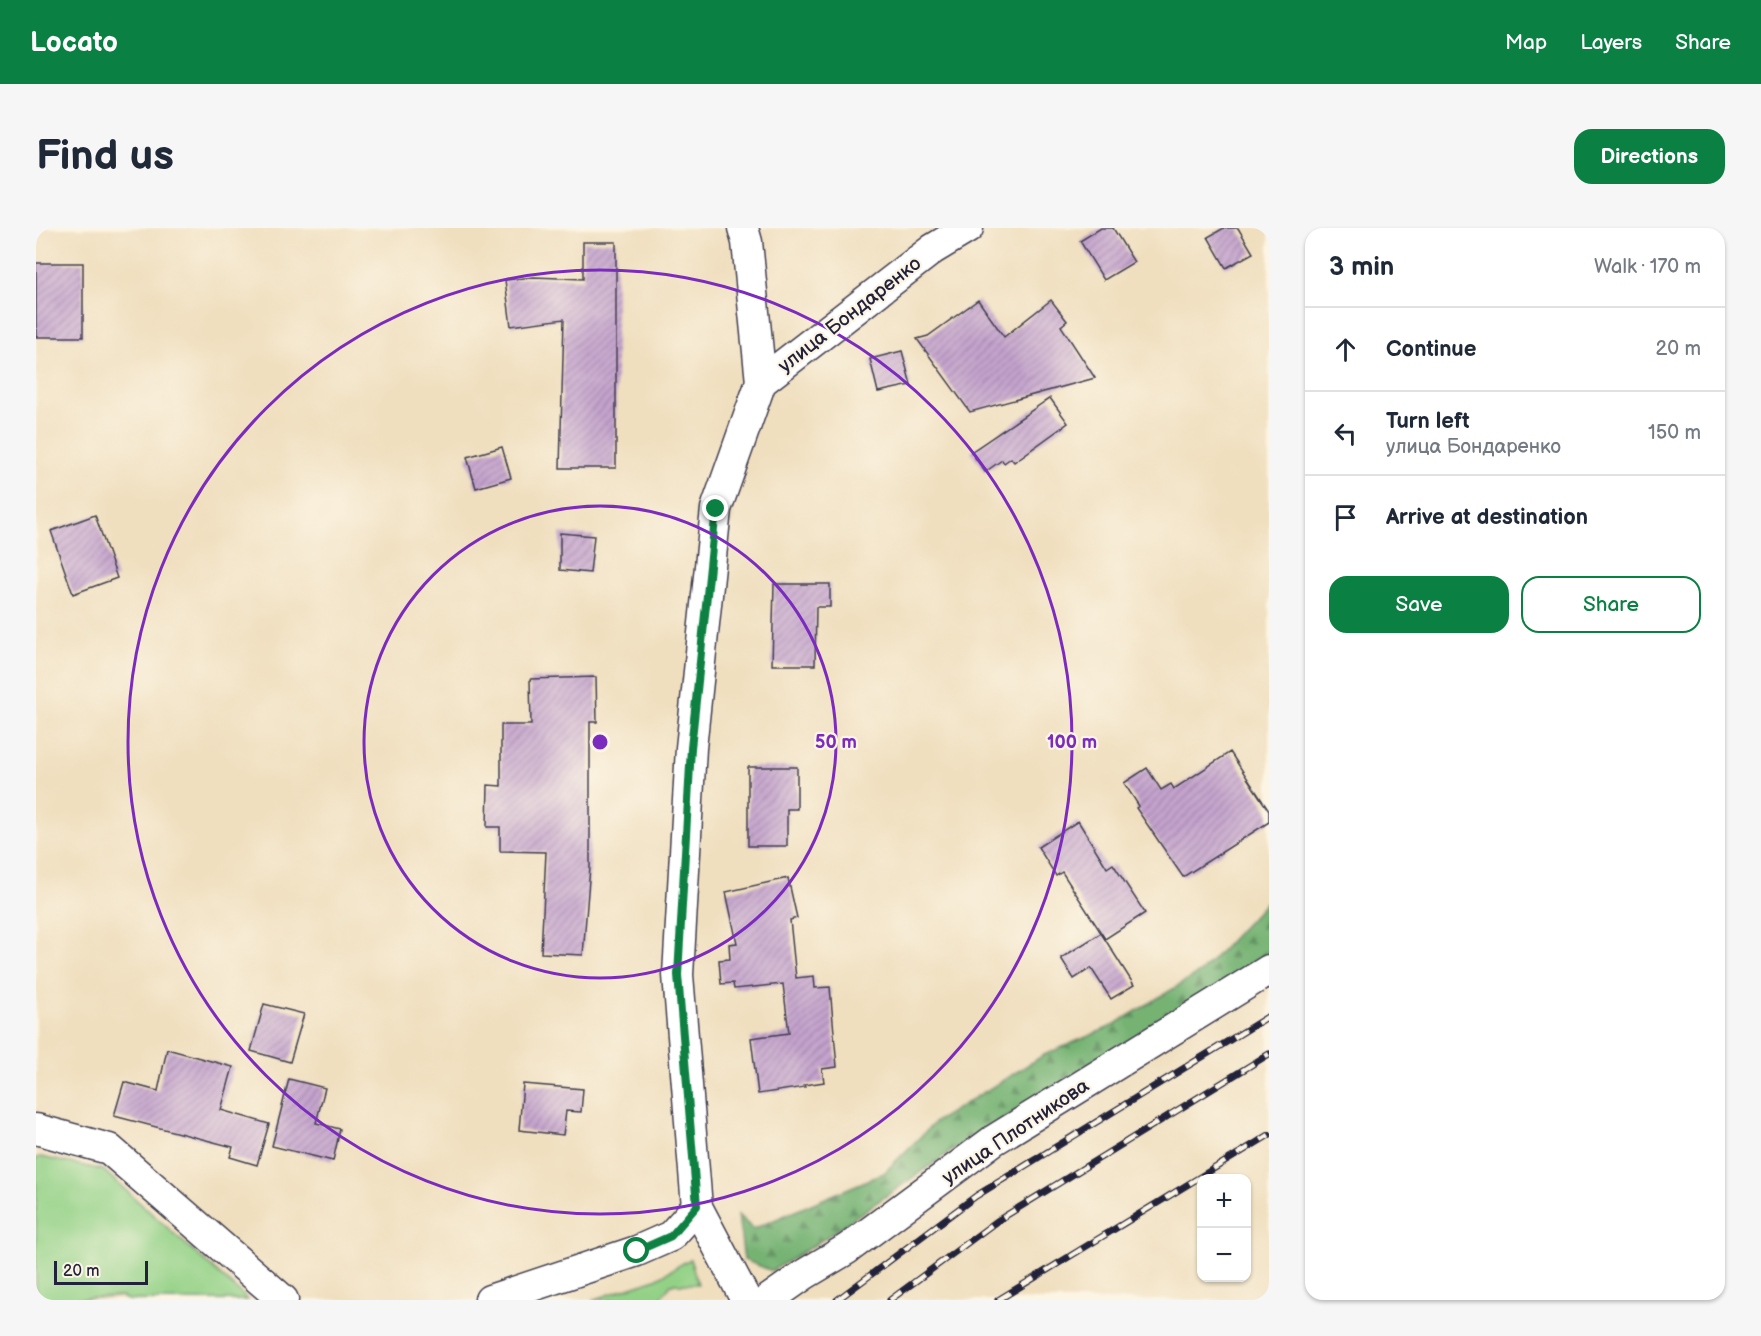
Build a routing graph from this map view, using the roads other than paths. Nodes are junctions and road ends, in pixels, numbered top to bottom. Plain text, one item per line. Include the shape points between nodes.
1 (743, 228) edge
2 (968, 228) edge
3 (761, 382) junction
4 (1269, 970) edge
5 (36, 1129) edge
6 (697, 1206) junction
7 (284, 1300) edge
8 (490, 1300) edge
9 (746, 1300) edge
10 (768, 1300) edge

1 - 3 street, улица Бондаренко
2 - 3 street, улица Бондаренко via 933,249
3 - 6 street, улица Бондаренко via 716,509 691,748 678,975
4 - 10 street, улица Плотникова via 994,1140 847,1249
5 - 7 street via 109,1149
6 - 8 street via 671,1236 627,1255
6 - 9 street, улица Бондаренко

